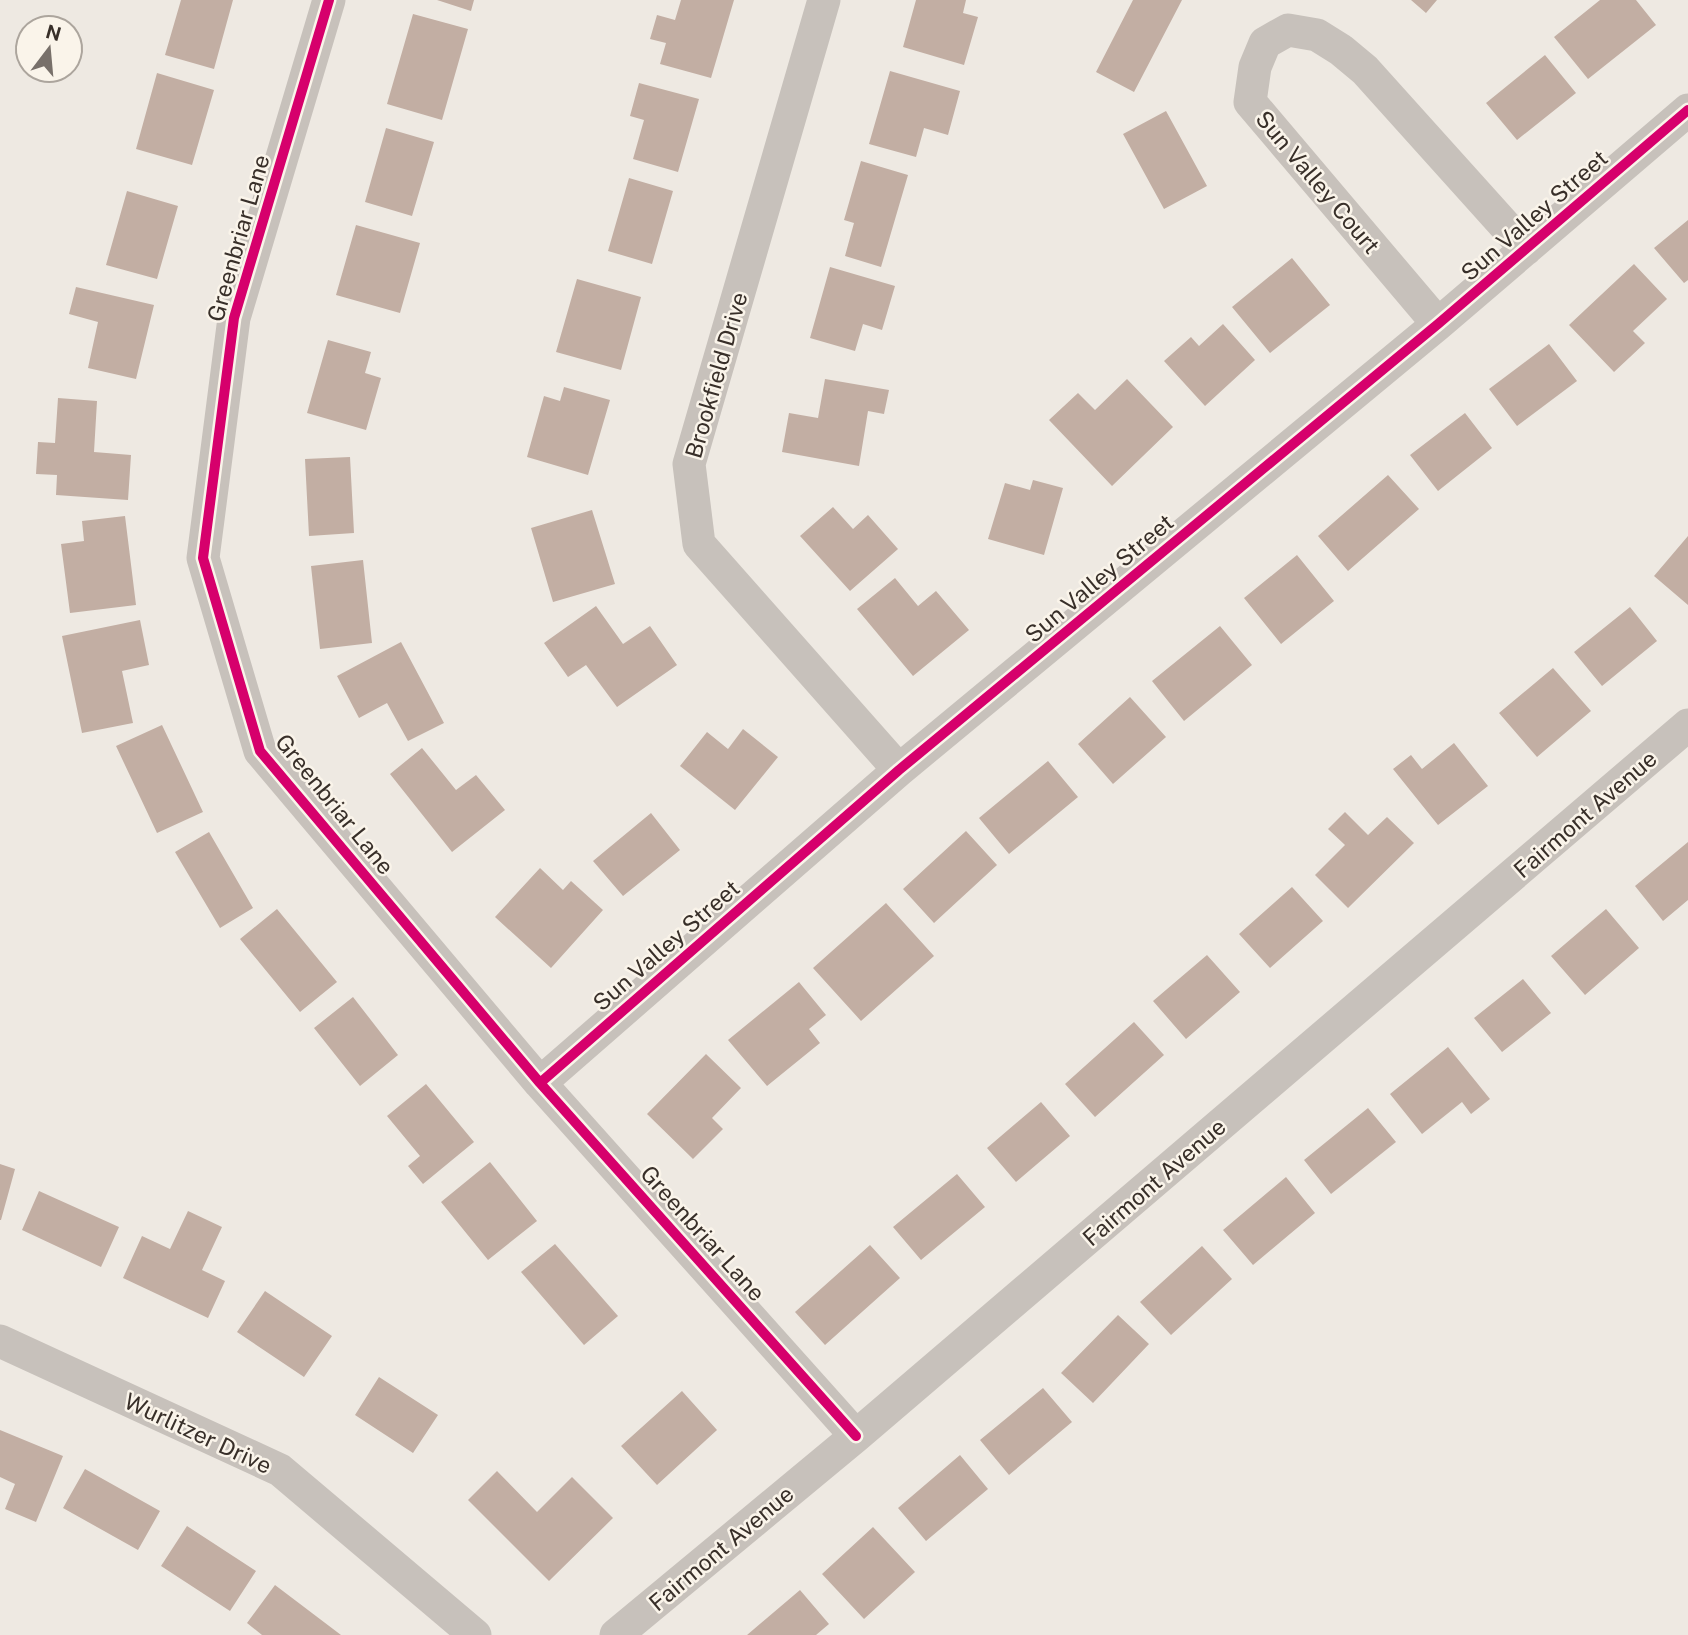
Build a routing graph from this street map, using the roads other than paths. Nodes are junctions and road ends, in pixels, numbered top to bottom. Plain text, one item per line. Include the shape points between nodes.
1 (329, 0) edge
2 (824, 0) edge
3 (1688, 110) edge
4 (1526, 249) junction
5 (1438, 324) junction
6 (1688, 725) edge
7 (899, 771) junction
8 (540, 1083) junction
9 (0, 1341) edge
10 (856, 1436) junction
11 (475, 1635) edge
12 (616, 1635) edge

1 - 8 street, Greenbriar Lane via 234,318 203,558 260,751
2 - 7 street, Brookfield Drive via 689,464 699,544
3 - 4 street, Sun Valley Street
4 - 5 street, Sun Valley Street
4 - 5 street, Sun Valley Court via 1365,69 1341,50 1317,35 1288,30 1265,43 1255,67 1250,102
5 - 7 street, Sun Valley Street
6 - 10 street, Fairmont Avenue
7 - 8 street, Sun Valley Street
8 - 10 street, Greenbriar Lane
9 - 11 street, Wurlitzer Drive via 280,1470
10 - 12 street, Fairmont Avenue

